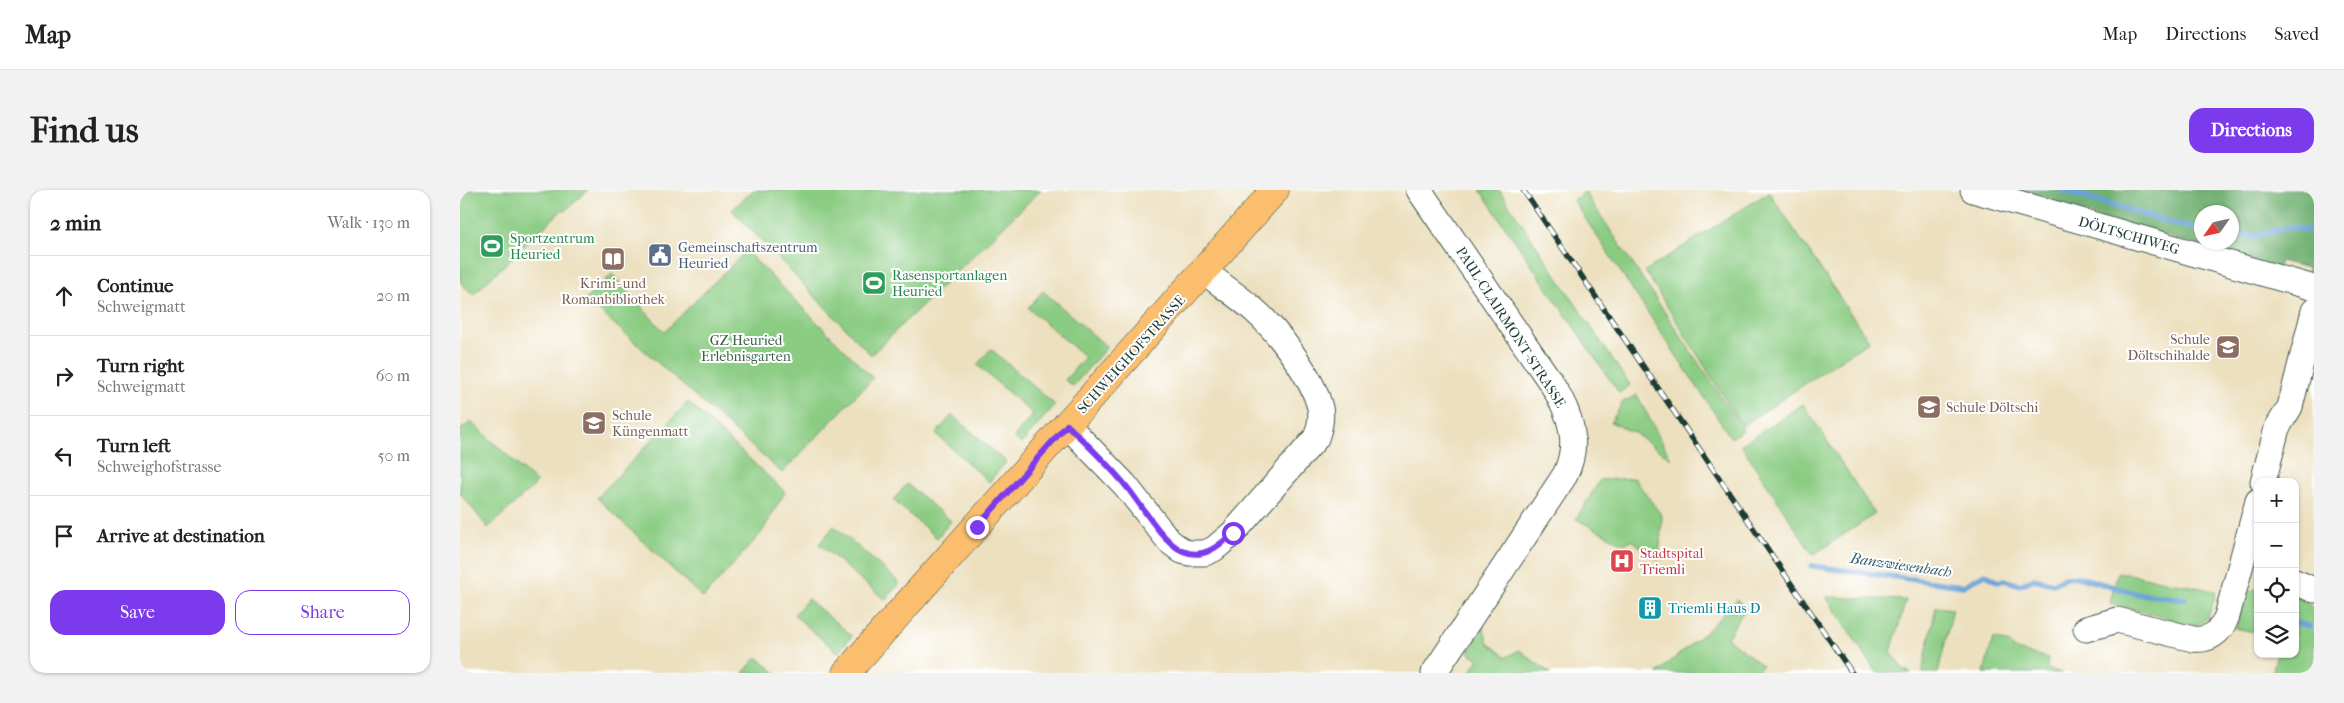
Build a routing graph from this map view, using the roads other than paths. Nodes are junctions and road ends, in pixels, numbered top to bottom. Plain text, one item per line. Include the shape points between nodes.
1 (1276, 190) edge
2 (1419, 190) edge
3 (1973, 190) edge
4 (1205, 272) junction
5 (2314, 288) edge
6 (2314, 311) edge
7 (1067, 425) junction
8 (2264, 478) edge
9 (2255, 523) edge
10 (2249, 572) edge
11 (2299, 584) edge
12 (2314, 590) edge
13 (2086, 629) dead end
14 (846, 673) edge
15 (1434, 673) edge

1 - 4 main road, SCHWEIGHOFSTRASSE
2 - 15 street, PAUL-CLAIRMONT-STRASSE via 1552,384 1569,418 1574,442 1572,459 1565,475
3 - 5 street, DÖLTSCHIWEG
4 - 7 main road, SCHWEIGHOFSTRASSE
4 - 7 street via 1274,329 1292,354 1320,409 1316,438 1271,491 1214,550 1204,553 1182,551 1169,542 1125,485
6 - 8 street via 2290,407 2277,428
7 - 14 main road, SCHWEIGHOFSTRASSE
9 - 10 street
10 - 13 street via 2224,624 2208,638 2193,640 2117,620
11 - 12 street

